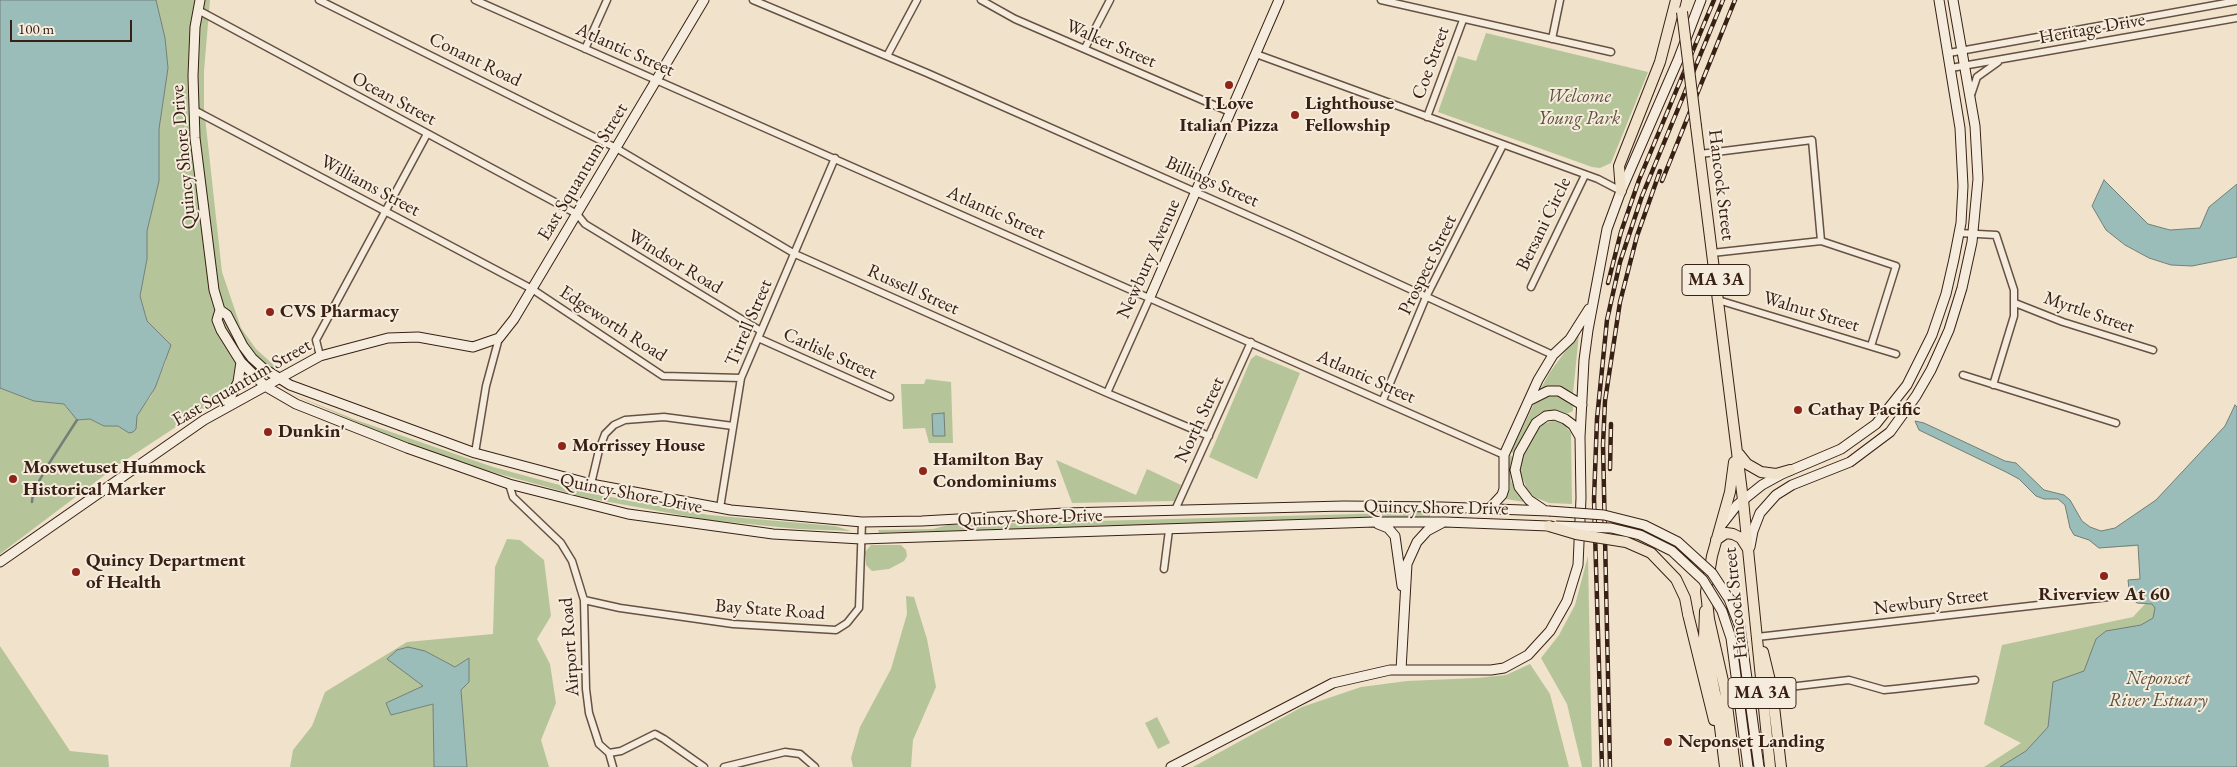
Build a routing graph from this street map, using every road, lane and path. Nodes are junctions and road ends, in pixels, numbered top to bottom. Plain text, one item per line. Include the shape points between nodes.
1 (319, 0) edge
2 (475, 0) edge
3 (607, 0) edge
4 (704, 0) edge
5 (753, 0) edge
6 (917, 0) edge
7 (981, 0) edge
8 (1110, 0) edge
9 (1279, 0) edge
10 (1381, 0) edge
11 (1560, 0) edge
12 (1676, 0) edge
13 (1681, 0) edge
14 (1701, 0) edge
15 (1939, 0) edge
16 (1953, 0) edge
17 (2237, 0) edge
18 (199, 5) edge
19 (2237, 18) edge
20 (1463, 20) junction
21 (1552, 39) junction
22 (1085, 48) junction
23 (585, 49) junction
24 (1962, 50) junction
25 (1611, 52) dead end
26 (1949, 53) junction
27 (1256, 54) junction
28 (887, 56) junction
29 (2003, 60) junction
30 (1966, 65) junction
31 (1951, 68) junction
32 (657, 81) junction
33 (1970, 99) junction
34 (194, 110) junction
35 (1230, 112) junction
36 (1427, 117) junction
37 (427, 134) junction
38 (1503, 144) junction
39 (616, 148) junction
40 (1700, 154) junction
41 (834, 158) junction
42 (1585, 175) junction
43 (1621, 190) junction
44 (1196, 193) junction
45 (385, 212) junction
46 (577, 214) junction
47 (1959, 233) junction
48 (1974, 233) junction
49 (1821, 241) junction
50 (1712, 253) junction
51 (795, 254) junction
52 (1530, 287) dead end
53 (532, 289) junction
54 (1150, 297) junction
55 (1426, 297) junction
56 (1718, 300) junction
57 (1592, 303) junction
58 (2016, 304) junction
59 (220, 310) junction
60 (761, 331) junction
61 (499, 338) junction
62 (758, 338) junction
63 (1251, 342) junction
64 (1871, 346) junction
65 (2153, 350) dead end
66 (1896, 354) dead end
67 (1553, 355) junction
68 (320, 356) junction
69 (240, 362) junction
70 (1964, 375) dead end
71 (278, 378) junction
72 (741, 378) junction
73 (1992, 385) junction
74 (265, 386) junction
75 (1108, 393) junction
76 (890, 397) dead end
77 (1383, 400) junction
78 (1530, 400) junction
79 (1582, 405) junction
80 (225, 408) junction
81 (2116, 423) dead end
82 (733, 426) junction
83 (1735, 435) junction
84 (1209, 436) junction
85 (1580, 437) junction
86 (1737, 451) junction
87 (475, 453) junction
88 (1504, 454) junction
89 (1790, 470) junction
90 (508, 484) junction
91 (591, 484) junction
92 (1743, 500) junction
93 (720, 508) junction
94 (1489, 508) junction
95 (1175, 510) junction
96 (1549, 511) junction
97 (862, 522) junction
98 (1374, 522) junction
99 (1445, 522) junction
100 (1549, 526) junction
101 (1169, 530) junction
102 (1717, 536) junction
103 (862, 539) junction
104 (1749, 553) junction
105 (0, 562) edge
106 (1164, 569) dead end
107 (2109, 598) dead end
108 (1404, 599) junction
109 (584, 600) junction
110 (1757, 637) junction
111 (1401, 670) junction
112 (1975, 680) dead end
113 (1772, 689) junction
114 (610, 753) junction
115 (1728, 753) junction
116 (613, 767) edge
117 (704, 767) edge
118 (724, 767) edge
119 (815, 767) edge
120 (1171, 767) edge
121 (1725, 767) edge
122 (1735, 767) edge
123 (1748, 767) edge
124 (1759, 767) edge
125 (1770, 767) edge
126 (1781, 767) edge

1 - 39 street, Conant Road
2 - 23 street, Atlantic Street
3 - 23 street
4 - 32 main road, East Squantum Street
5 - 28 street, Billings Street
6 - 28 street
7 - 22 street, Walker Street via 1014,19
8 - 22 street
9 - 27 main road, Newbury Avenue
10 - 20 street
11 - 21 street
12 - 43 main road via 1660,62 1619,166
13 - 40 main road, Hancock Street / MA 3A, bridge
14 - 43 main road
15 - 26 main road
16 - 24 main road
17 - 24 street, Heritage Drive
18 - 34 main road, Quincy Shore Drive via 194,52
18 - 37 street, Ocean Street
19 - 29 street, Heritage Drive
20 - 21 street
20 - 36 street, Coe Street
21 - 25 street
22 - 35 street, Walker Street
23 - 32 street, Atlantic Street
24 - 26 street, Heritage Drive
24 - 30 main road
26 - 31 main road
27 - 35 main road, Newbury Avenue
27 - 36 street
28 - 44 street, Billings Street
29 - 30 street, Heritage Drive
29 - 33 street via 1977,77
30 - 31 street, Heritage Drive
30 - 33 main road
31 - 47 main road via 1963,159
32 - 39 main road, East Squantum Street
32 - 41 street, Atlantic Street
33 - 48 main road via 1978,164
34 - 45 street, Williams Street
34 - 59 main road, Quincy Shore Drive via 205,222 214,290
35 - 44 main road, Newbury Avenue
36 - 38 street
37 - 45 street
37 - 46 street, Ocean Street
38 - 42 street
38 - 55 street, Prospect Street
39 - 46 main road, East Squantum Street
39 - 51 street, Russell Street
40 - 49 street via 1812,140
40 - 50 main road, Hancock Street / MA 3A
41 - 51 street, Tirrell Street
41 - 54 street, Atlantic Street
42 - 43 street
42 - 52 street, Bersani Circle
43 - 57 main road via 1607,229
44 - 54 main road, Newbury Avenue
44 - 55 street, Billings Street
45 - 53 street, Williams Street
45 - 68 street via 316,340
46 - 53 main road, East Squantum Street
46 - 60 street, Windsor Road via 585,224
47 - 48 street
47 - 89 main road via 1950,280 1937,321 1924,353 1899,398 1876,424 1853,442
48 - 58 street via 1996,235
48 - 104 main road via 1949,330 1908,410 1885,436 1850,462 1786,488 1773,498 1756,522
49 - 50 street
49 - 64 street via 1896,266
50 - 56 main road, Hancock Street / MA 3A
51 - 60 street, Tirrell Street
51 - 75 street, Russell Street
53 - 61 main road, East Squantum Street
53 - 72 street, Edgeworth Road via 663,376
54 - 63 street, Atlantic Street
54 - 75 street, Newbury Avenue
55 - 67 street, Billings Street
55 - 77 street, Prospect Street
56 - 64 street, Walnut Street
56 - 83 main road, Hancock Street / MA 3A
57 - 67 main road via 1570,339
57 - 79 main road
58 - 65 street, Myrtle Street
58 - 73 street
59 - 69 main road, Quincy Shore Drive via 217,320
59 - 71 main road, Quincy Shore Drive via 227,314 252,358
60 - 62 street, Tirrell Street
61 - 68 main road, East Squantum Street via 472,347 418,337 388,338
61 - 87 street via 486,386
62 - 72 street, Tirrell Street
62 - 76 street, Carlisle Street
63 - 77 street, Atlantic Street
63 - 84 street, North Street
64 - 66 street, Walnut Street
67 - 78 main road
68 - 71 main road, East Squantum Street
69 - 74 main road, Quincy Shore Drive
69 - 80 main road via 238,382
70 - 73 street
71 - 74 main road, East Squantum Street
71 - 87 main road, Quincy Shore Drive
72 - 82 street, Tirrell Street
73 - 81 street
74 - 80 main road, East Squantum Street
74 - 90 main road, Quincy Shore Drive via 296,404 340,422
75 - 84 street, Russell Street
77 - 88 street, Atlantic Street
78 - 79 main road via 1548,391 1559,391
78 - 88 main road
79 - 85 main road
80 - 105 main road, East Squantum Street
82 - 91 street via 664,417 625,420 605,434
82 - 93 street, Tirrell Street
83 - 86 main road, Hancock Street / MA 3A
83 - 102 main road, Hancock Street / MA 3A via 1734,470
84 - 95 street, North Street
85 - 96 main road via 1565,419 1556,415 1546,416 1536,423 1517,459 1515,476 1522,492 1538,507
85 - 111 main road via 1578,565 1567,601 1543,641 1528,655 1504,668
86 - 89 main road via 1745,463 1761,472 1776,474
86 - 92 main road, Hancock Street / MA 3A
87 - 91 main road, Quincy Shore Drive
88 - 94 main road via 1504,489
89 - 92 main road
90 - 103 main road, Quincy Shore Drive via 628,514 684,523 773,534
90 - 109 street, Airport Road via 513,496 570,555
91 - 93 main road, Quincy Shore Drive
92 - 102 main road via 1726,518
92 - 104 main road, Hancock Street / MA 3A
93 - 97 main road, Quincy Shore Drive
94 - 95 main road, Quincy Shore Drive via 1344,506
94 - 96 main road, Quincy Shore Drive
95 - 97 main road, Quincy Shore Drive
96 - 124 main road, Quincy Shore Drive, bridge via 1604,515 1644,525 1678,542 1712,574 1732,606 1742,635
97 - 103 street, Bay State Road
98 - 99 main road, Quincy Shore Drive
98 - 101 main road, Quincy Shore Drive
98 - 108 main road via 1388,528 1395,536
99 - 100 main road, Quincy Shore Drive
99 - 108 main road via 1427,530 1411,552
100 - 115 main road, bridge via 1626,542 1651,553 1676,579 1685,598
100 - 123 main road, Quincy Shore Drive, bridge via 1604,527 1640,535 1672,552 1703,580 1722,611 1731,638
101 - 103 main road, Quincy Shore Drive
101 - 106 street
102 - 104 main road via 1726,533 1741,538
102 - 115 main road, Hancock Street / MA 3A via 1706,597 1723,676
103 - 109 street, Bay State Road via 859,608 847,623 836,630 733,624
104 - 110 main road, Hancock Street / MA 3A
107 - 110 street, Newbury Street
108 - 111 main road
109 - 114 street, Airport Road via 589,713 599,744
110 - 113 main road
110 - 125 main road, Hancock Street / MA 3A
111 - 120 main road via 1363,675 1322,688
112 - 113 street via 1884,690 1849,680
113 - 126 main road
114 - 116 street, Airport Road
114 - 117 street via 655,734
115 - 121 main road
115 - 122 main road, Hancock Street / MA 3A
118 - 119 street via 784,752 800,754

